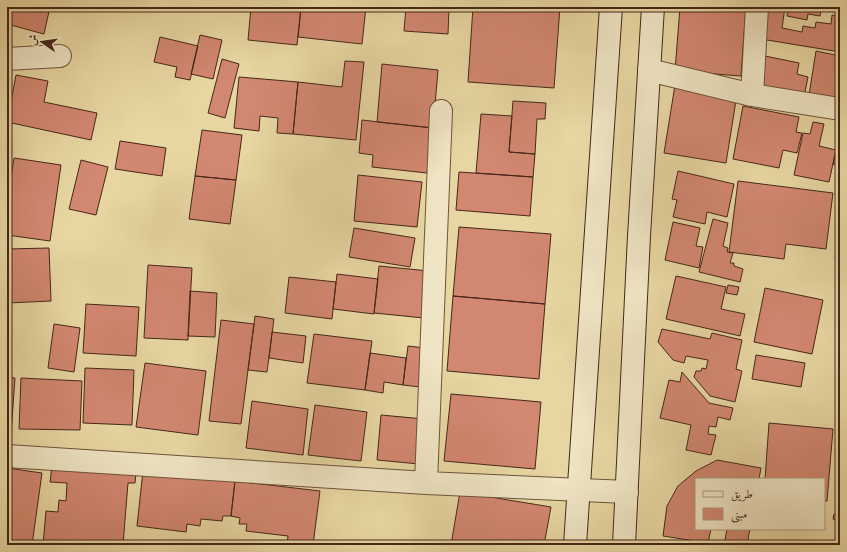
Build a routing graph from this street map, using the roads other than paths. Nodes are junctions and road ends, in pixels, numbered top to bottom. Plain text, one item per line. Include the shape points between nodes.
1 (612, 7) edge
2 (653, 7) edge
3 (757, 7) edge
4 (60, 56) dead end
5 (7, 59) edge
6 (649, 70) junction
7 (752, 95) junction
8 (840, 109) edge
9 (442, 111) dead end
10 (7, 456) edge
11 (426, 483) junction
12 (578, 490) junction
13 (627, 492) junction
14 (575, 545) edge
15 (624, 545) edge

1 - 12 street
2 - 6 street
3 - 7 street
4 - 5 street
6 - 7 street
6 - 13 street
7 - 8 street
9 - 11 street
10 - 11 street
11 - 12 street
12 - 13 street
12 - 14 street
13 - 15 street

